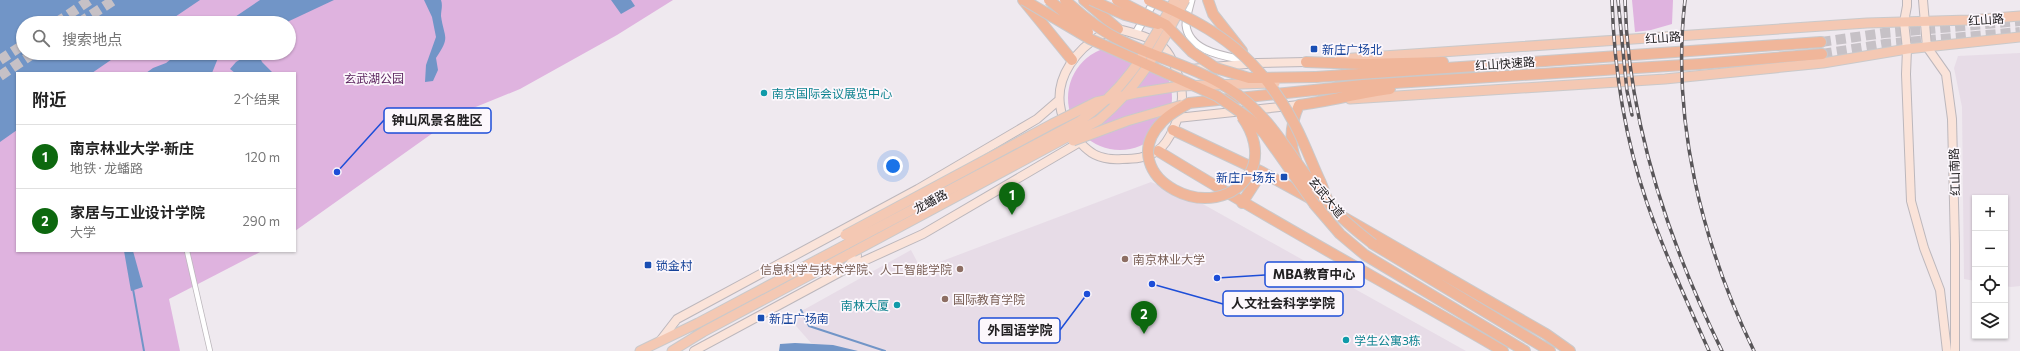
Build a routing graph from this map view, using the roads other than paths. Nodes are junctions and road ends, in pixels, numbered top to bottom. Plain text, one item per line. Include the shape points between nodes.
1 (1024, 0) edge
2 (1049, 0) edge
3 (1065, 0) edge
4 (1084, 0) edge
5 (1092, 0) edge
6 (1117, 0) edge
7 (1150, 0) edge
8 (1155, 0) edge
9 (1175, 0) edge
10 (1185, 0) edge
11 (1192, 0) edge
12 (1208, 0) edge
13 (1907, 0) edge
14 (1923, 0) edge
15 (2020, 16) edge
16 (1904, 22) junction
17 (1925, 22) junction
18 (1166, 25) junction
19 (1118, 29) junction
20 (1136, 33) junction
21 (2020, 37) edge
22 (1821, 42) tunnel mouth
23 (1162, 47) junction
24 (1927, 47) junction
25 (1907, 49) junction
26 (1119, 54) junction
27 (1822, 54) tunnel mouth
28 (1245, 56) junction
29 (1072, 60) junction
30 (1306, 62) junction
31 (1257, 63) junction
32 (1487, 64) junction
33 (1176, 70) junction
34 (1316, 77) junction
35 (1486, 78) junction
36 (1059, 100) junction
37 (1332, 100) junction
38 (1189, 103) junction
39 (1299, 105) junction
40 (1235, 108) junction
41 (1177, 118) junction
42 (1173, 130) junction
43 (1080, 142) junction
44 (1158, 151) junction
45 (1262, 172) junction
46 (1242, 203) junction
47 (1327, 205) junction
48 (845, 235) joint
49 (831, 237) junction
50 (187, 252) edge
51 (856, 256) joint
52 (844, 270) junction
53 (660, 342) junction
54 (210, 351) edge
55 (640, 351) edge
56 (672, 351) edge
57 (694, 351) edge
58 (1504, 351) edge
59 (1526, 351) edge
60 (1550, 351) edge
61 (1570, 351) edge
62 (1947, 351) edge
63 (1954, 351) edge

1 - 26 highway, bridge
1 - 29 highway
2 - 26 highway, bridge
3 - 47 highway, 玄武大道, bridge via 1099,28 1121,41 1210,78 1250,105 1285,143
4 - 19 highway
5 - 18 highway, bridge via 1151,24
6 - 18 highway, 红山快速路, bridge
7 - 28 highway, bridge via 1198,22
8 - 20 street
9 - 53 main road, 龙蟠路, bridge via 1130,77 1098,109 1080,122
10 - 56 main road, 龙蟠路, bridge via 1146,71 1128,93 1099,120
11 - 23 street
11 - 31 street via 1186,26 1190,36 1209,51
12 - 28 highway, bridge via 1213,14
13 - 16 main road
14 - 17 main road
15 - 17 main road, 红山路
16 - 17 main road, 红山路
16 - 25 main road
16 - 30 main road, 红山路
17 - 24 main road
18 - 34 highway, 红山快速路, bridge via 1199,58 1223,71 1249,78
19 - 20 main road
19 - 29 main road via 1101,36
20 - 23 main road
21 - 24 main road, 红山路
22 - 32 highway, 红山快速路
23 - 33 main road via 1171,57
24 - 25 main road, 红山路
24 - 63 main road, 红山南路 via 1946,74 1952,119
25 - 37 main road, 红山路 via 1823,63 1665,79
25 - 62 main road via 1911,201 1924,248 1940,290
26 - 40 highway, 玄武大道, bridge via 1217,96
27 - 35 highway, 红山快速路
28 - 47 highway, bridge via 1282,102 1300,135
29 - 36 main road via 1060,86
30 - 31 main road
30 - 32 highway via 1363,64 1422,61
31 - 33 main road
32 - 34 highway, 红山快速路
33 - 41 main road via 1182,98
34 - 48 main road, bridge via 1279,82 1180,86 1096,102
35 - 37 highway via 1357,93
35 - 38 highway, 红山快速路, bridge via 1363,85
36 - 43 main road via 1066,124
36 - 49 main road via 1037,119
37 - 39 highway
38 - 40 highway, bridge via 1161,123 1153,135 1148,150 1149,159 1156,176 1167,187 1178,193 1202,198 1222,195 1238,187 1255,162 1251,133
38 - 51 main road, bridge via 1127,121 1047,152
39 - 41 main road
39 - 47 highway via 1290,132 1293,154 1301,173
40 - 59 highway, 玄武大道, bridge via 1264,133 1315,205 1353,245 1419,289
41 - 42 main road
42 - 44 main road
42 - 45 highway
43 - 44 main road via 1099,156 1115,160 1139,159
43 - 52 main road via 923,234
44 - 46 highway
45 - 46 highway
45 - 47 highway
46 - 58 highway
47 - 60 highway, bridge via 1373,244
47 - 61 highway via 1546,334
48 - 49 main road
49 - 53 main road via 677,319
50 - 54 street
51 - 52 main road
52 - 57 main road
53 - 55 main road, 龙蟠路

